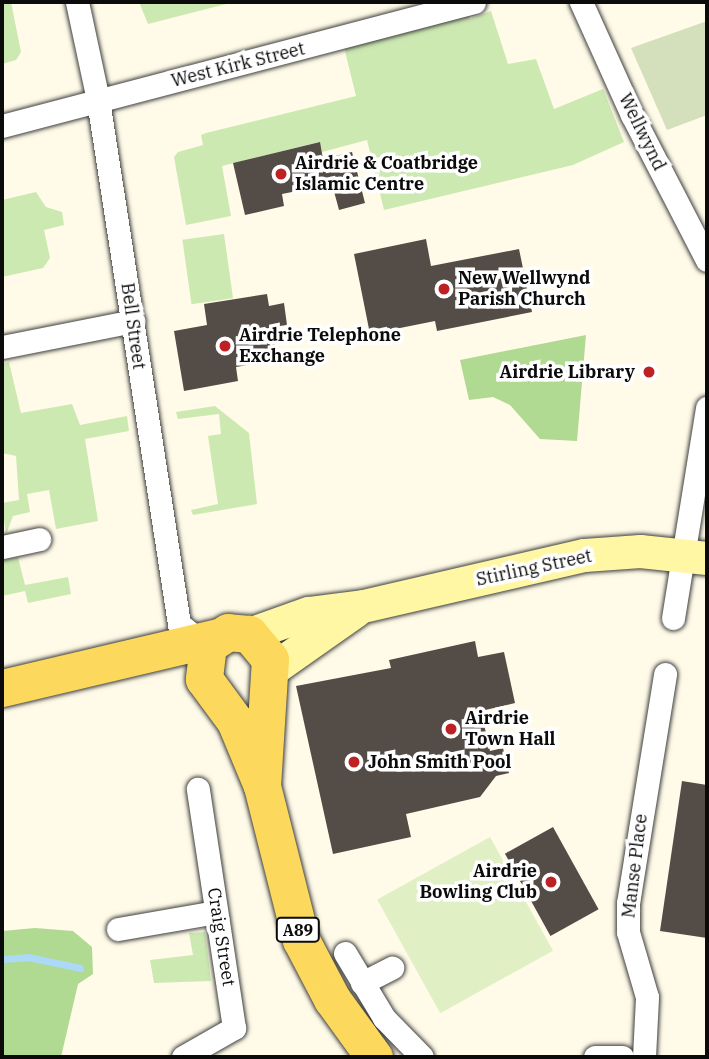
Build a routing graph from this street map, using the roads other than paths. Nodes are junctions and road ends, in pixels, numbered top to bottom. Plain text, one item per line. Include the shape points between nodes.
1 (77, 2) edge
2 (474, 2) edge
3 (581, 2) edge
4 (98, 100) junction
5 (2, 126) edge
6 (707, 260) edge
7 (133, 321) junction
8 (2, 347) edge
9 (707, 408) edge
10 (39, 539) dead end
11 (2, 547) edge
12 (694, 557) edge
13 (363, 606) junction
14 (673, 618) dead end
15 (222, 637) junction
16 (119, 661) junction
17 (665, 674) dead end
18 (269, 675) junction
19 (2, 688) edge
20 (215, 693) junction
21 (262, 786) junction
22 (198, 789) dead end
23 (216, 912) junction
24 (118, 929) dead end
25 (345, 953) dead end
26 (392, 968) dead end
27 (362, 983) junction
28 (183, 1057) edge
29 (374, 1057) edge
30 (422, 1057) edge
31 (596, 1057) edge
32 (622, 1057) edge
33 (645, 1057) edge

1 - 4 street, Bell Street
2 - 4 street, West Kirk Street
3 - 6 street, Wellwynd via 632,115
4 - 5 street, West Kirk Street
4 - 7 street, Bell Street
7 - 8 street
7 - 15 street, Bell Street via 179,624
9 - 12 street
10 - 11 street
12 - 13 main road, Stirling Street via 584,555
12 - 14 street
13 - 15 main road, Stirling Street via 308,613
13 - 18 main road, Stirling Street
15 - 16 main road
15 - 18 main road via 266,648
15 - 20 main road via 201,667
16 - 19 main road
16 - 20 main road via 178,673
17 - 33 street, Manse Place via 628,903 628,932 647,997
18 - 20 main road via 242,701
18 - 21 main road, A89
20 - 21 main road, A89
21 - 29 main road, A89 via 302,940 332,999
22 - 23 street, Craig Street
23 - 24 street
23 - 28 street, Craig Street via 234,1028
25 - 27 street
26 - 27 street
27 - 30 street via 383,1018
31 - 32 street

